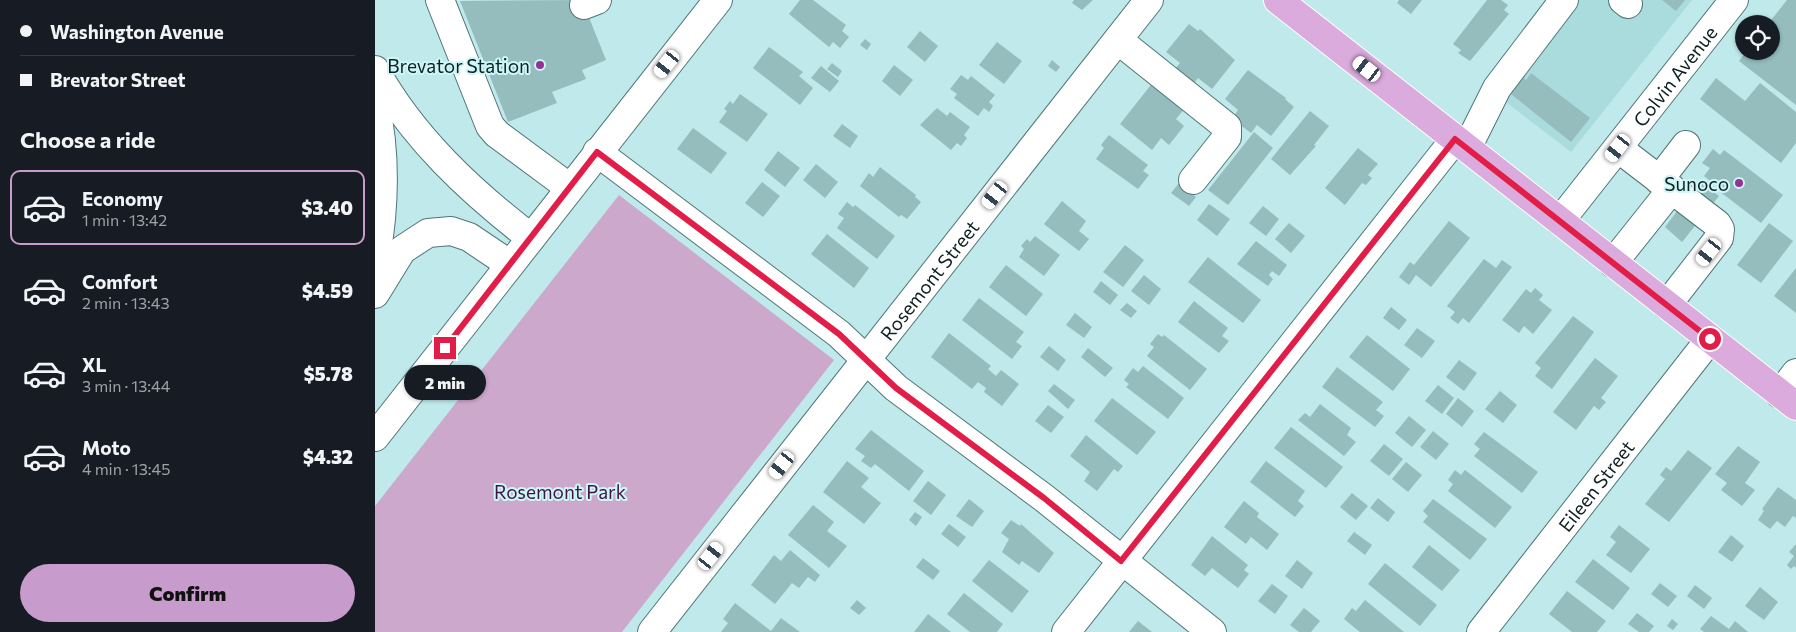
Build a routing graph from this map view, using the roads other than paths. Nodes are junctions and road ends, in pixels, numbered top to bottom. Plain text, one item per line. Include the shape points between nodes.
1 (440, 0) edge
2 (1149, 0) edge
3 (1278, 0) edge
4 (1564, 0) edge
5 (1734, 0) edge
6 (714, 2) edge
7 (1118, 40) junction
8 (375, 70) edge
9 (375, 103) edge
10 (1461, 143) junction
11 (1686, 145) dead end
12 (1618, 148) junction
13 (597, 152) junction
14 (1193, 180) dead end
15 (1665, 184) junction
16 (570, 188) junction
17 (1560, 221) junction
18 (531, 238) junction
19 (375, 260) edge
20 (1613, 263) junction
21 (509, 264) junction
22 (375, 294) edge
23 (1667, 305) junction
24 (1710, 339) junction
25 (865, 359) junction
26 (1791, 391) edge
27 (375, 437) edge
28 (1121, 561) junction
29 (652, 632) edge
30 (1066, 632) edge
31 (1212, 632) edge
32 (1481, 632) edge

1 - 16 street via 490,126
2 - 7 street, Rosemont Street
3 - 10 main road
4 - 10 street via 1500,84
5 - 12 street, Colvin Avenue
6 - 13 street
7 - 14 street via 1227,128 1227,137
7 - 25 street, Rosemont Street
8 - 18 street via 391,98 441,159 469,188
9 - 19 street via 381,140 382,196
10 - 17 main road
10 - 28 street
11 - 15 street
12 - 15 street
12 - 17 street, Colvin Avenue
13 - 16 street
13 - 25 street via 839,334
15 - 20 street
15 - 23 street via 1717,224 1721,232
16 - 18 street
17 - 20 main road
18 - 21 street
20 - 23 main road
21 - 22 street via 469,237 451,231 428,233 407,244
21 - 27 street
23 - 24 main road
24 - 26 main road
24 - 32 street, Eileen Street
25 - 28 street via 901,392 1044,498
25 - 29 street, Rosemont Street
28 - 30 street
28 - 31 street

